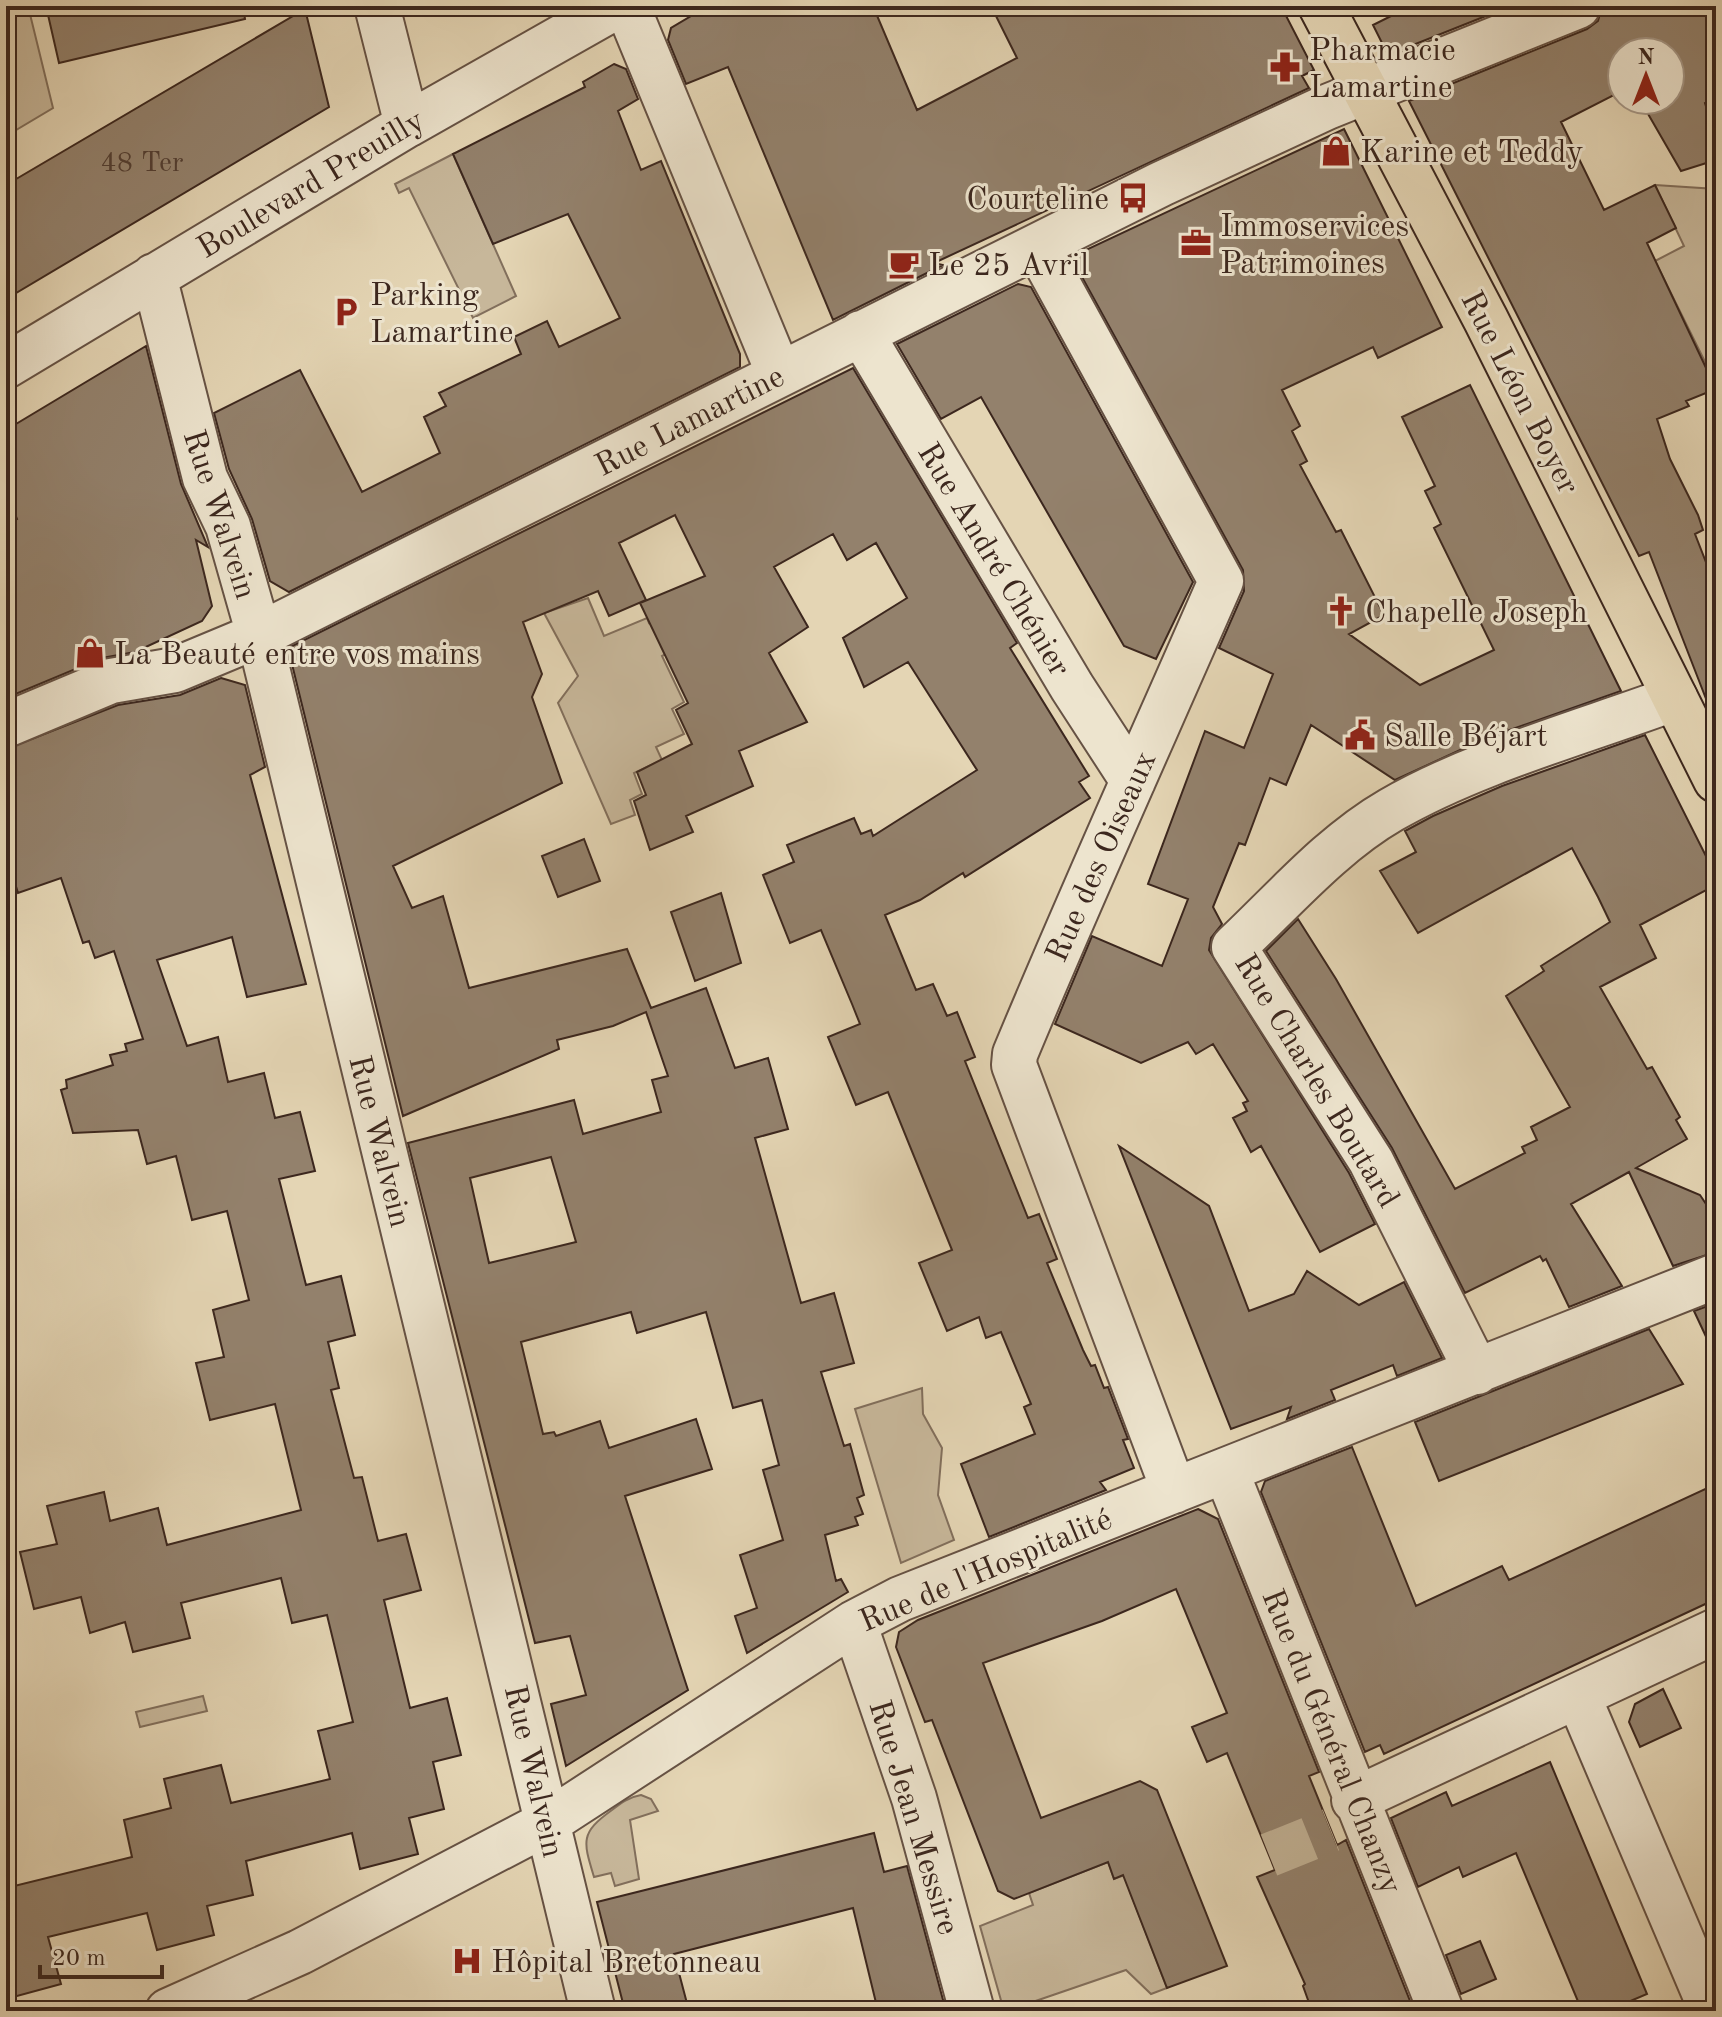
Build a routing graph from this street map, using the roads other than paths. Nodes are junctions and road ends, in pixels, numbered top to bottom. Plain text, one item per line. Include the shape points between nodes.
1 (377, 6) edge
2 (617, 6) edge
3 (627, 6) edge
4 (1321, 6) edge
5 (1578, 6) edge
6 (1365, 93) junction
7 (407, 125) junction
8 (1037, 246) junction
9 (154, 276) junction
10 (861, 333) junction
11 (6, 366) edge
12 (779, 374) junction
13 (259, 635) junction
14 (1675, 698) junction
15 (6, 725) edge
16 (1712, 761) edge
17 (1133, 781) junction
18 (1716, 1276) edge
19 (1477, 1372) junction
20 (1226, 1471) junction
21 (1174, 1491) junction
22 (854, 1623) junction
23 (1716, 1631) edge
24 (1578, 1696) junction
25 (1354, 1800) junction
26 (545, 1824) junction
27 (168, 2011) edge
28 (593, 2011) edge
29 (972, 2011) edge
30 (1441, 2011) edge
31 (1712, 2011) edge

1 - 7 street
2 - 7 street, Boulevard Preuilly
3 - 12 street
4 - 6 main road, Rue Léon Boyer
5 - 6 street, Rue Lamartine
6 - 8 street, Rue Lamartine
6 - 14 main road, Rue Léon Boyer via 1486,320
7 - 9 street, Boulevard Preuilly
8 - 10 street, Rue Lamartine
8 - 17 street, Rue des Oiseaux via 1221,581
9 - 11 street, Boulevard Preuilly
9 - 13 street, Rue Walvein via 205,478 228,526
10 - 12 street, Rue Lamartine
10 - 17 street, Rue André Chénier
12 - 13 street, Rue Lamartine
13 - 15 street, Rue Lamartine via 175,670 111,681
13 - 26 street, Rue Walvein via 499,1615
14 - 16 main road, Rue Léon Boyer
14 - 19 street, Rue Charles Boutard via 1444,783 1389,811 1344,845 1234,947 1371,1161
17 - 21 street, Rue des Oiseaux via 1014,1065
18 - 19 street, Rue de l'Hospitalité
19 - 20 street, Rue de l'Hospitalité
20 - 21 street, Rue de l'Hospitalité
20 - 25 street, Rue du Général Chanzy
21 - 22 street, Rue de l'Hospitalité via 900,1599
22 - 26 street, Rue de l'Hospitalité
22 - 29 street, Rue Jean Messire via 914,1798
23 - 24 street
24 - 25 street
24 - 31 street
25 - 30 street, Rue du Général Chanzy
26 - 27 street, Rue de l'Hospitalité via 300,1952
26 - 28 street, Rue Walvein

